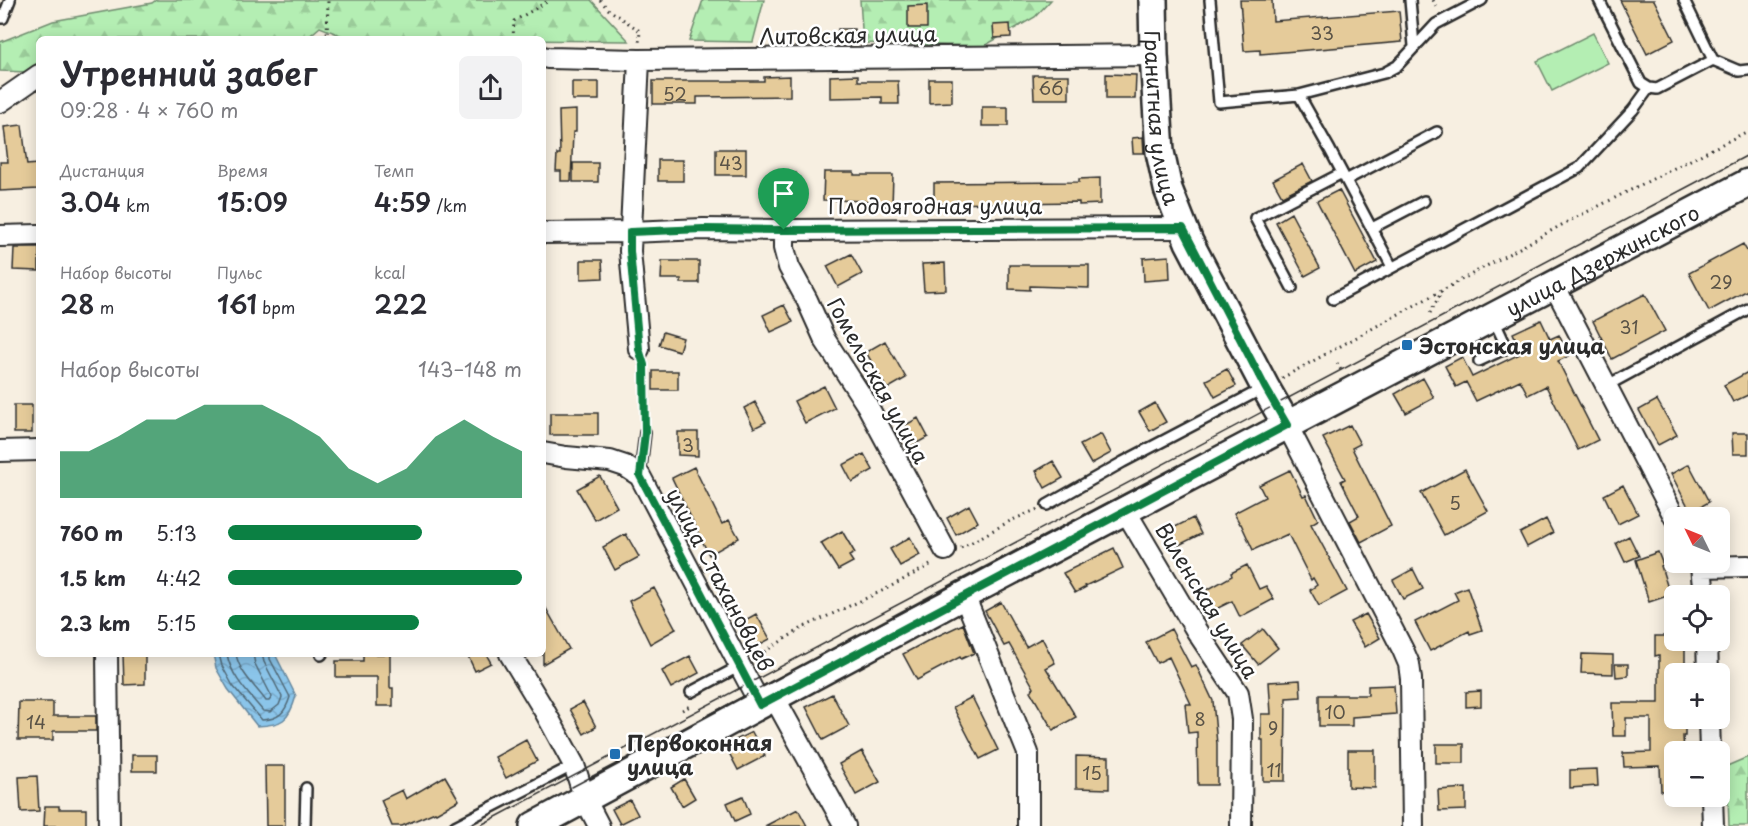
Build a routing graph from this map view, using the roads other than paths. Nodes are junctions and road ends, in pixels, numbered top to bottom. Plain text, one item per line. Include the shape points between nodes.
1 (10, 0) edge
2 (1153, 0) edge
3 (1210, 0) edge
4 (1410, 0) edge
5 (1482, 0) edge
6 (1599, 0) edge
7 (1684, 0) edge
8 (0, 18) edge
9 (1414, 46) junction
10 (1154, 55) junction
11 (546, 58) edge
12 (639, 60) junction
13 (1713, 60) junction
14 (1748, 70) edge
15 (36, 77) edge
16 (1649, 88) junction
17 (1299, 95) junction
18 (0, 102) edge
19 (1437, 132) dead end
20 (1344, 176) junction
21 (1745, 187) edge
22 (1424, 201) dead end
23 (1183, 228) junction
24 (1372, 228) junction
25 (784, 230) junction
26 (630, 232) junction
27 (546, 233) edge
28 (36, 235) edge
29 (0, 236) edge
30 (1392, 267) junction
31 (1554, 285) junction
32 (1292, 288) dead end
33 (1333, 299) dead end
34 (1748, 309) edge
35 (1493, 318) junction
36 (639, 349) road end
37 (1479, 361) dead end
38 (1606, 386) junction
39 (1265, 387) junction
40 (1287, 425) junction
41 (645, 433) road end
42 (36, 450) edge
43 (0, 451) edge
44 (546, 454) edge
45 (640, 476) junction
46 (1047, 506) road end
47 (1669, 507) edge
48 (1125, 510) junction
49 (948, 553) road end
50 (1730, 566) edge
51 (1748, 566) edge
52 (964, 595) junction
53 (107, 657) edge
54 (512, 657) edge
55 (740, 666) junction
56 (691, 692) dead end
57 (767, 701) junction
58 (574, 765) junction
59 (306, 788) dead end
60 (585, 799) junction
61 (1712, 807) edge
62 (109, 826) edge
63 (305, 826) edge
64 (456, 826) edge
65 (534, 826) edge
66 (599, 826) edge
67 (845, 826) edge
68 (1028, 826) edge
69 (1241, 826) edge
70 (1413, 826) edge
71 (1713, 826) edge

1 - 8 lane
2 - 10 main road, Гранитная улица
3 - 17 lane via 1219,102
4 - 9 lane
5 - 9 lane via 1436,24
6 - 16 lane via 1641,83
7 - 13 lane
9 - 17 lane via 1397,66 1384,73
10 - 12 street, Литовская улица
10 - 23 main road, Гранитная улица via 1160,152 1168,189
11 - 12 street, Литовская улица
12 - 26 street
13 - 14 lane via 1739,71
13 - 16 lane via 1657,89
15 - 18 street
16 - 30 lane via 1579,168
17 - 20 lane
19 - 20 lane
20 - 24 lane
20 - 32 lane via 1255,218
21 - 31 main road, улица Дзержинского
22 - 24 lane
23 - 25 street, Плодоягодная улица
23 - 39 main road, Гранитная улица
24 - 30 lane
25 - 26 street, Плодоягодная улица
25 - 49 street, Гомельская улица via 789,267 825,340 867,405
26 - 27 street, Плодоягодная улица
26 - 36 street
28 - 29 street
30 - 33 lane
31 - 35 main road, улица Дзержинского
31 - 38 street
34 - 38 lane
35 - 37 lane via 1507,348
35 - 40 main road, улица Дзержинского
38 - 47 street
39 - 40 main road, Гранитная улица
39 - 46 lane
40 - 48 main road, улица Дзержинского
40 - 70 street via 1409,664
41 - 45 lane
42 - 43 street
44 - 45 street via 610,461
45 - 55 street, улица Стахановцев
48 - 52 main road, улица Дзержинского
48 - 69 street, Виленская улица via 1238,693 1242,719
50 - 51 street
52 - 57 main road, улица Дзержинского
52 - 68 street via 1028,753
53 - 62 street
54 - 58 street
55 - 56 lane
55 - 57 street, улица Стахановцев
57 - 60 main road, улица Дзержинского
57 - 67 street, улица Стахановцев
58 - 60 street
58 - 64 lane
59 - 63 lane
60 - 65 main road, улица Дзержинского
60 - 66 street
61 - 71 street

